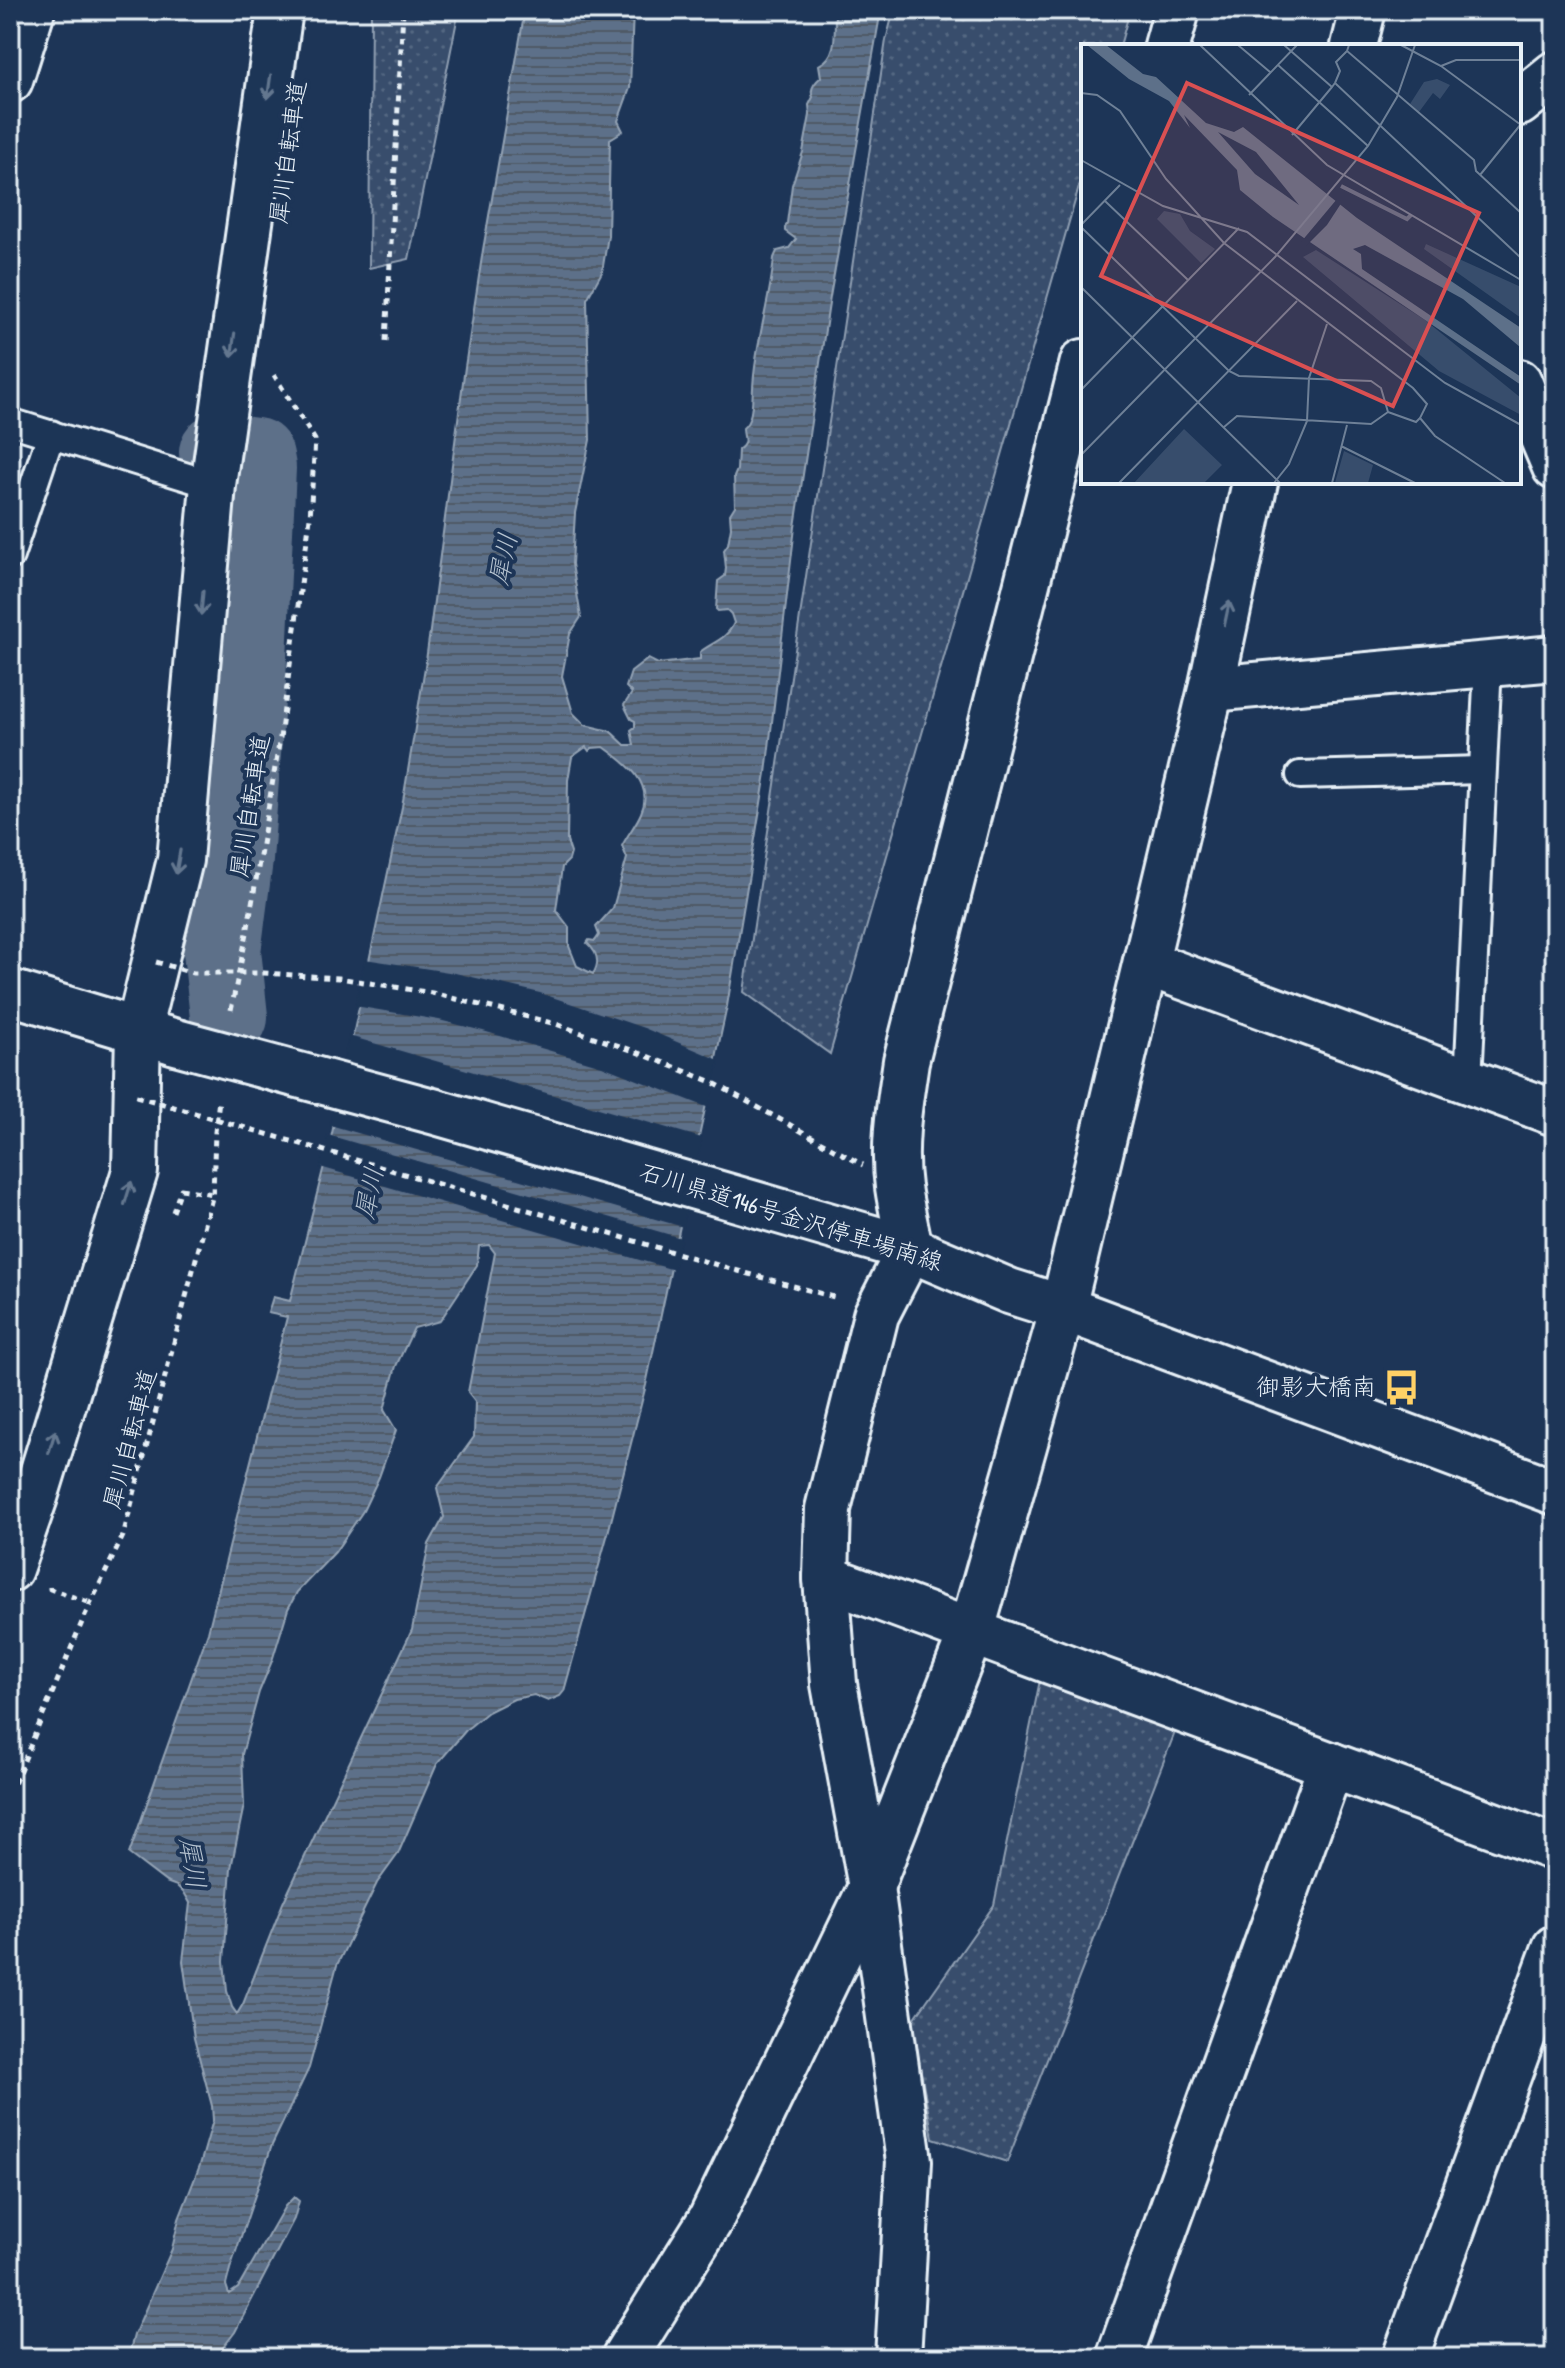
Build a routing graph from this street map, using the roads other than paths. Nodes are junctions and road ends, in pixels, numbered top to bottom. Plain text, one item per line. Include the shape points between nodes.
1 (32, 10) edge
2 (280, 10) edge
3 (1177, 10) edge
4 (1363, 10) edge
5 (1168, 44) edge
6 (1354, 44) edge
7 (1555, 74) edge
8 (10, 80) edge
9 (1521, 101) edge
10 (1081, 370) edge
11 (1521, 387) edge
12 (10, 422) edge
13 (51, 434) junction
14 (1555, 467) edge
15 (1255, 484) edge
16 (213, 485) junction
17 (10, 556) edge
18 (1555, 658) edge
19 (1488, 664) junction
20 (1211, 689) junction
21 (1482, 770) junction
22 (1300, 775) dead end
23 (1146, 963) junction
24 (10, 992) edge
25 (157, 1036) junction
26 (1468, 1081) junction
27 (1555, 1113) edge
28 (910, 1249) junction
29 (1063, 1308) junction
30 (1555, 1492) edge
31 (22, 1494) edge
32 (10, 1569) edge
33 (826, 1578) junction
34 (971, 1633) junction
35 (1331, 1765) junction
36 (1555, 1848) edge
37 (871, 1887) junction
38 (1555, 1948) edge
39 (624, 2358) edge
40 (898, 2358) edge
41 (1119, 2358) edge
42 (1405, 2358) edge

1 - 8 street
2 -> 16 street
3 - 5 street
4 - 6 street
7 - 9 street
10 - 28 street via 906,1061 896,1152
11 - 14 street
12 - 13 lane
13 - 16 lane
13 - 17 lane
20 -> 15 street
16 -> 25 street via 180,860 156,962
18 - 19 street
19 - 20 street
19 - 21 lane
20 - 23 street
21 - 22 lane
21 - 26 lane
23 - 26 street
23 - 29 street
24 - 25 street, 石川県道146号金沢停車場南線
25 - 28 street, 石川県道146号金沢停車場南線, bridge
31 -> 25 street via 135,1171 136,1096
26 - 27 street
28 - 29 street, 石川県道146号金沢停車場南線
28 - 33 street via 876,1315 828,1509
29 - 30 street, 石川県道146号金沢停車場南線
29 - 34 street
31 - 32 street
33 - 34 street
33 - 37 street via 834,1684
34 - 35 street
34 - 37 street
35 - 36 street
35 - 41 street
37 - 39 street via 711,2219
37 - 40 street via 909,2161
38 - 42 street

